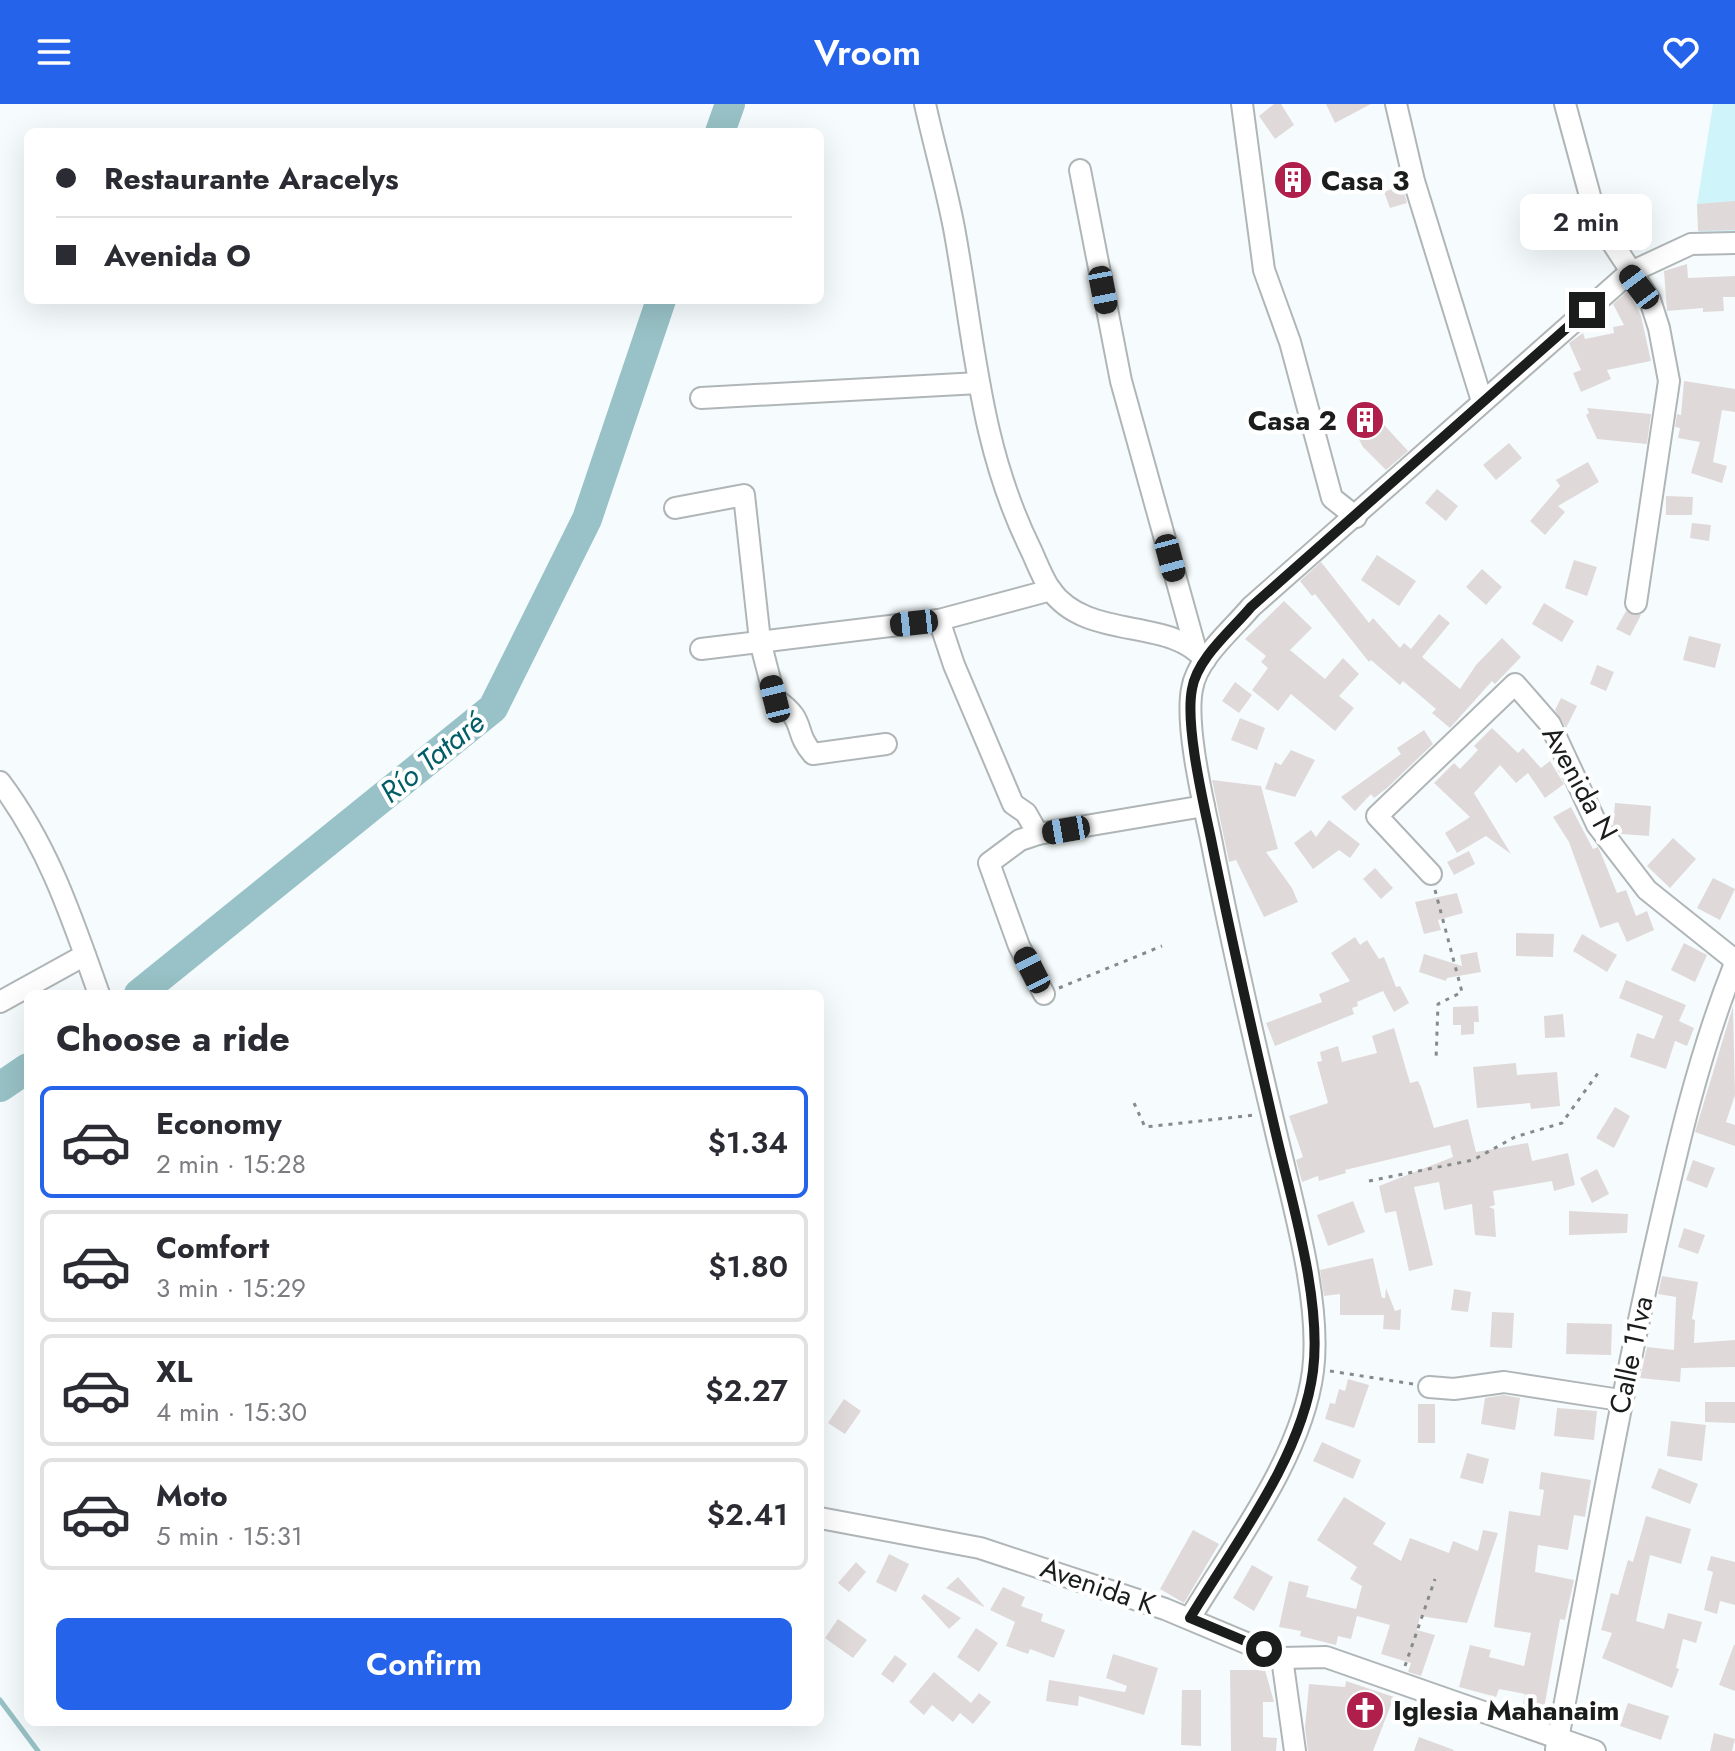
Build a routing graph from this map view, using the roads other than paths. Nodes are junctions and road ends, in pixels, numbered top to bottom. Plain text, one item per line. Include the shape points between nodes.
1 (925, 104) edge
2 (1242, 104) edge
3 (1396, 104) edge
4 (1565, 104) edge
5 (1080, 170) dead end
6 (1735, 243) edge
7 (1629, 273) junction
8 (979, 383) junction
9 (701, 398) dead end
10 (1482, 401) junction
11 (675, 508) dead end
12 (1356, 517) junction
13 (1051, 590) junction
14 (1636, 603) dead end
15 (939, 620) junction
16 (760, 641) junction
17 (701, 649) dead end
18 (1200, 654) junction
19 (886, 744) dead end
20 (0, 782) edge
21 (1204, 806) junction
22 (1038, 834) junction
23 (1431, 874) road end
24 (85, 955) junction
25 (1734, 966) edge
26 (98, 990) edge
27 (1044, 994) road end
28 (0, 1002) edge
29 (1429, 1387) road end
30 (1620, 1400) junction
31 (824, 1519) edge
32 (1190, 1618) junction
33 (1282, 1658) junction
34 (1556, 1745) edge
35 (1295, 1751) edge
36 (1595, 1751) edge

1 - 8 street via 953,226
2 - 12 street via 1264,270 1290,342 1332,498
3 - 10 street via 1414,181
4 - 7 street via 1596,218
5 - 18 street via 1121,381
6 - 7 street via 1691,244
7 - 10 street
7 - 14 street via 1650,300 1669,381
8 - 9 street
8 - 13 street via 1002,485
10 - 12 street
11 - 16 street via 744,495
12 - 18 street
13 - 15 street
13 - 18 street via 1099,623
15 - 16 street
15 - 22 street via 1013,804 1026,813
16 - 17 street
16 - 19 street via 775,699 795,712 813,754
18 - 21 street via 1192,688
20 - 24 street via 29,820 61,884
21 - 22 street
21 - 32 street via 1315,1326 1308,1398 1293,1441
22 - 27 street via 1020,840 989,863 1019,946
23 - 25 street, Avenida N via 1377,816 1515,684 1550,724 1597,825 1638,879 1732,958
24 - 26 street
24 - 28 street
25 - 30 street, Calle 11va via 1697,1069
29 - 30 street via 1504,1382
30 - 34 street, Calle 11va
31 - 32 street, Avenida K via 980,1548
32 - 33 street, Avenida K
33 - 34 street, Avenida K via 1326,1657
33 - 35 street
34 - 36 street, Avenida K

